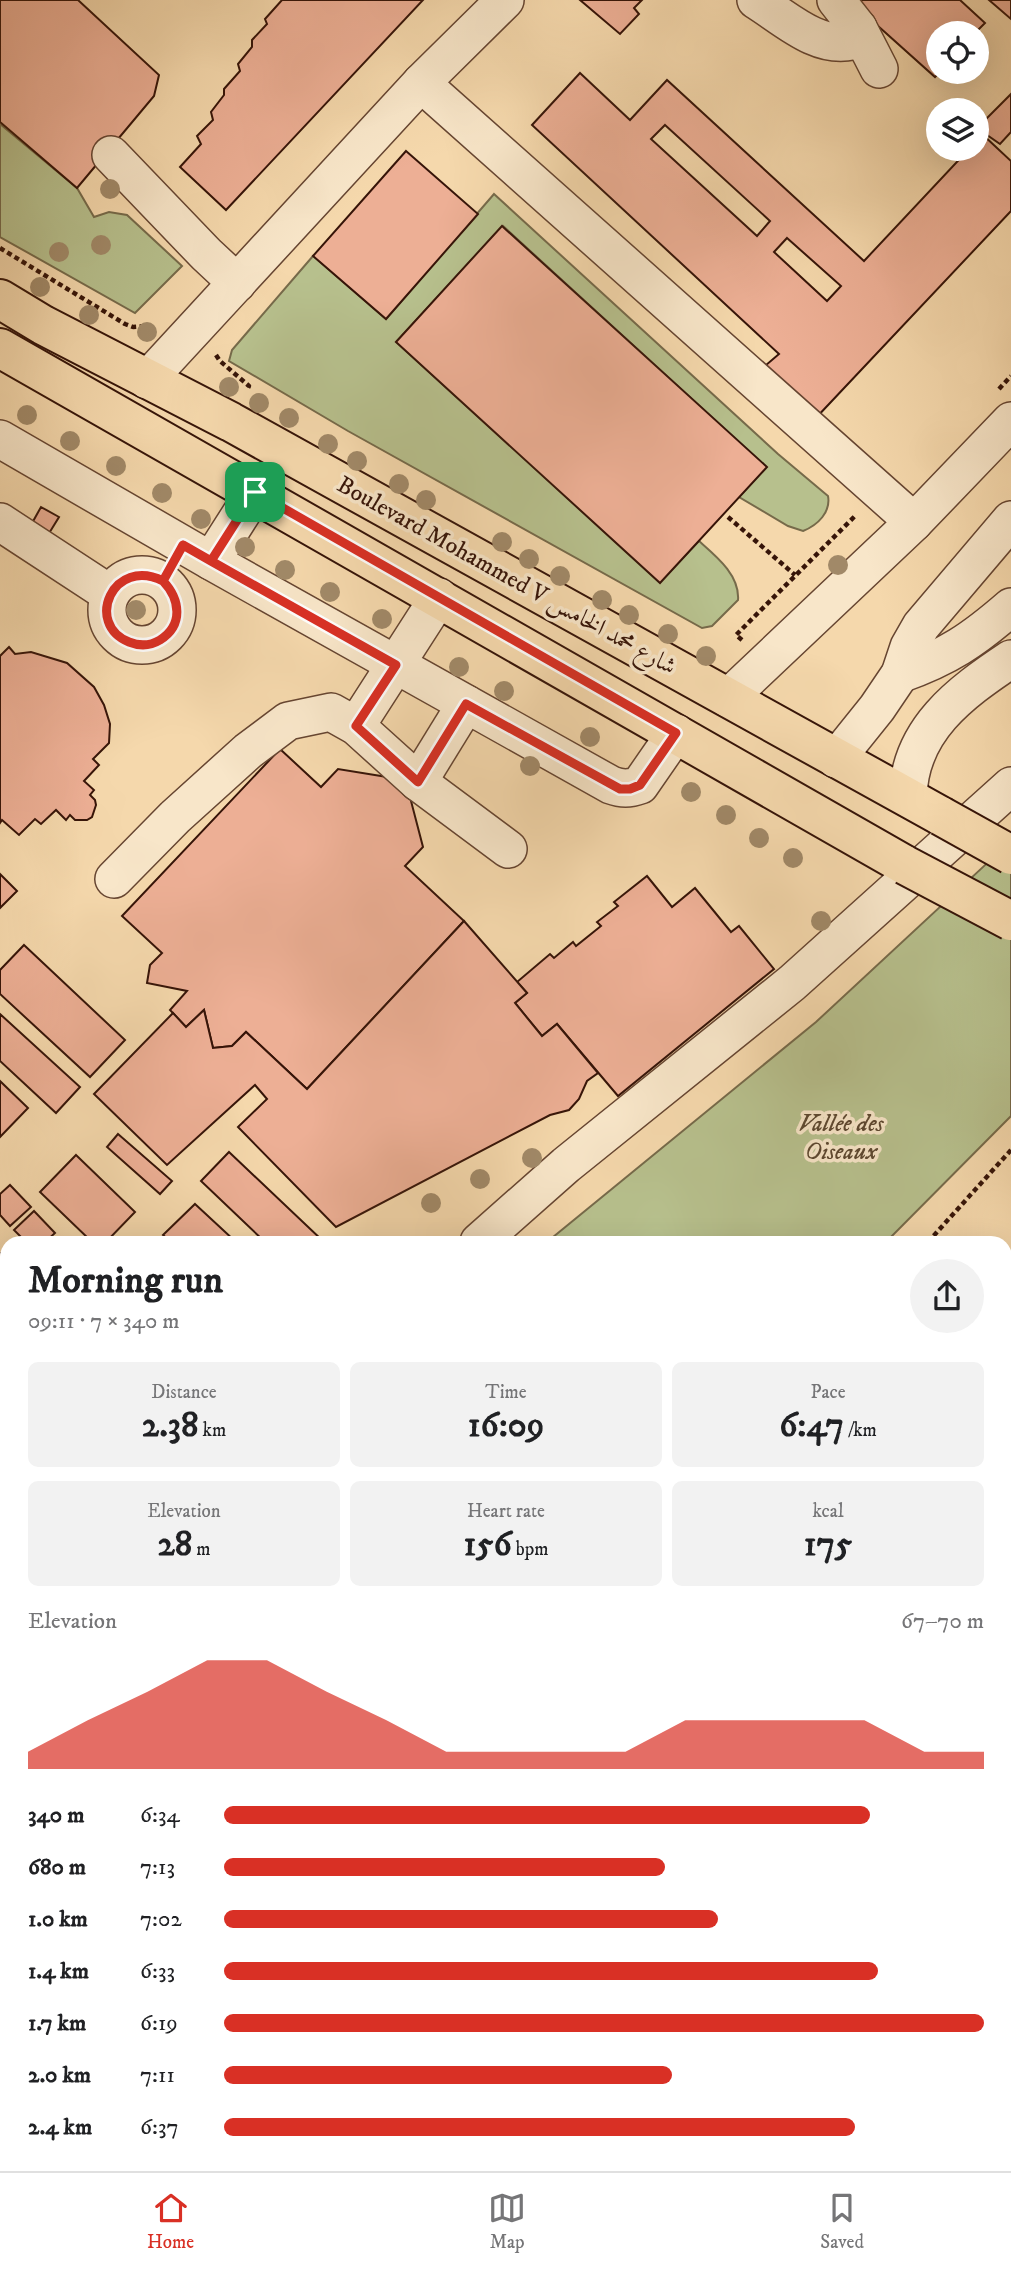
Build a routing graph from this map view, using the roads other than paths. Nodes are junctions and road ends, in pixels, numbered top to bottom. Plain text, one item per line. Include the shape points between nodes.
1 (505, 0) edge
2 (756, 0) edge
3 (836, 0) edge
4 (858, 28) junction
5 (879, 69) dead end
6 (421, 83) junction
7 (111, 155) dead end
8 (237, 283) junction
9 (0, 299) edge
10 (0, 348) edge
11 (147, 380) junction
12 (1011, 421) edge
13 (0, 439) edge
14 (255, 492) junction
15 (1011, 520) edge
16 (0, 522) edge
17 (914, 522) junction
18 (197, 553) junction
19 (163, 581) junction
20 (110, 594) junction
21 (439, 597) junction
22 (1011, 607) edge
23 (1011, 659) edge
24 (396, 665) junction
25 (900, 674) junction
26 (728, 698) junction
27 (466, 704) junction
28 (356, 726) junction
29 (676, 733) junction
30 (836, 759) junction
31 (418, 782) junction
32 (1011, 786) edge
33 (908, 797) junction
34 (508, 849) dead end
35 (1011, 855) edge
36 (114, 879) dead end
37 (1011, 921) edge
38 (486, 1236) edge

1 - 6 street
2 - 4 street via 823,41 852,41
3 - 4 street
4 - 5 street
6 - 8 street
6 - 17 street
7 - 8 street
8 - 11 street
9 - 11 main road, Boulevard Mohammed V شارع محمد الخامس
10 - 14 main road, Boulevard Mohammed V شارع محمد الخامس
11 - 26 main road, Boulevard Mohammed V شارع محمد الخامس
12 - 17 street
13 - 18 street
14 - 18 street
14 - 21 main road, Boulevard Mohammed V شارع محمد الخامس
15 - 25 street via 921,626
16 - 20 street
17 - 26 street
18 - 19 street
18 - 24 street
19 - 20 street via 139,574 127,577
19 - 20 street via 177,601 174,625 157,642 145,645 121,639 113,629 108,618
21 - 24 street
21 - 29 main road, Boulevard Mohammed V شارع محمد الخامس
22 - 25 street via 953,653
23 - 33 street via 948,707 923,739 910,771
24 - 27 street
24 - 28 street
25 - 30 street
26 - 30 main road, Boulevard Mohammed V شارع محمد الخامس
27 - 29 street via 620,789 640,785
27 - 31 street
28 - 31 street
28 - 36 street via 331,712 288,721 184,808
29 - 37 main road, Boulevard Mohammed V شارع محمد الخامس, bridge
30 - 33 main road, Boulevard Mohammed V شارع محمد الخامس
31 - 34 street
32 - 38 street via 792,983 566,1165
33 - 35 main road, Boulevard Mohammed V شارع محمد الخامس, bridge

